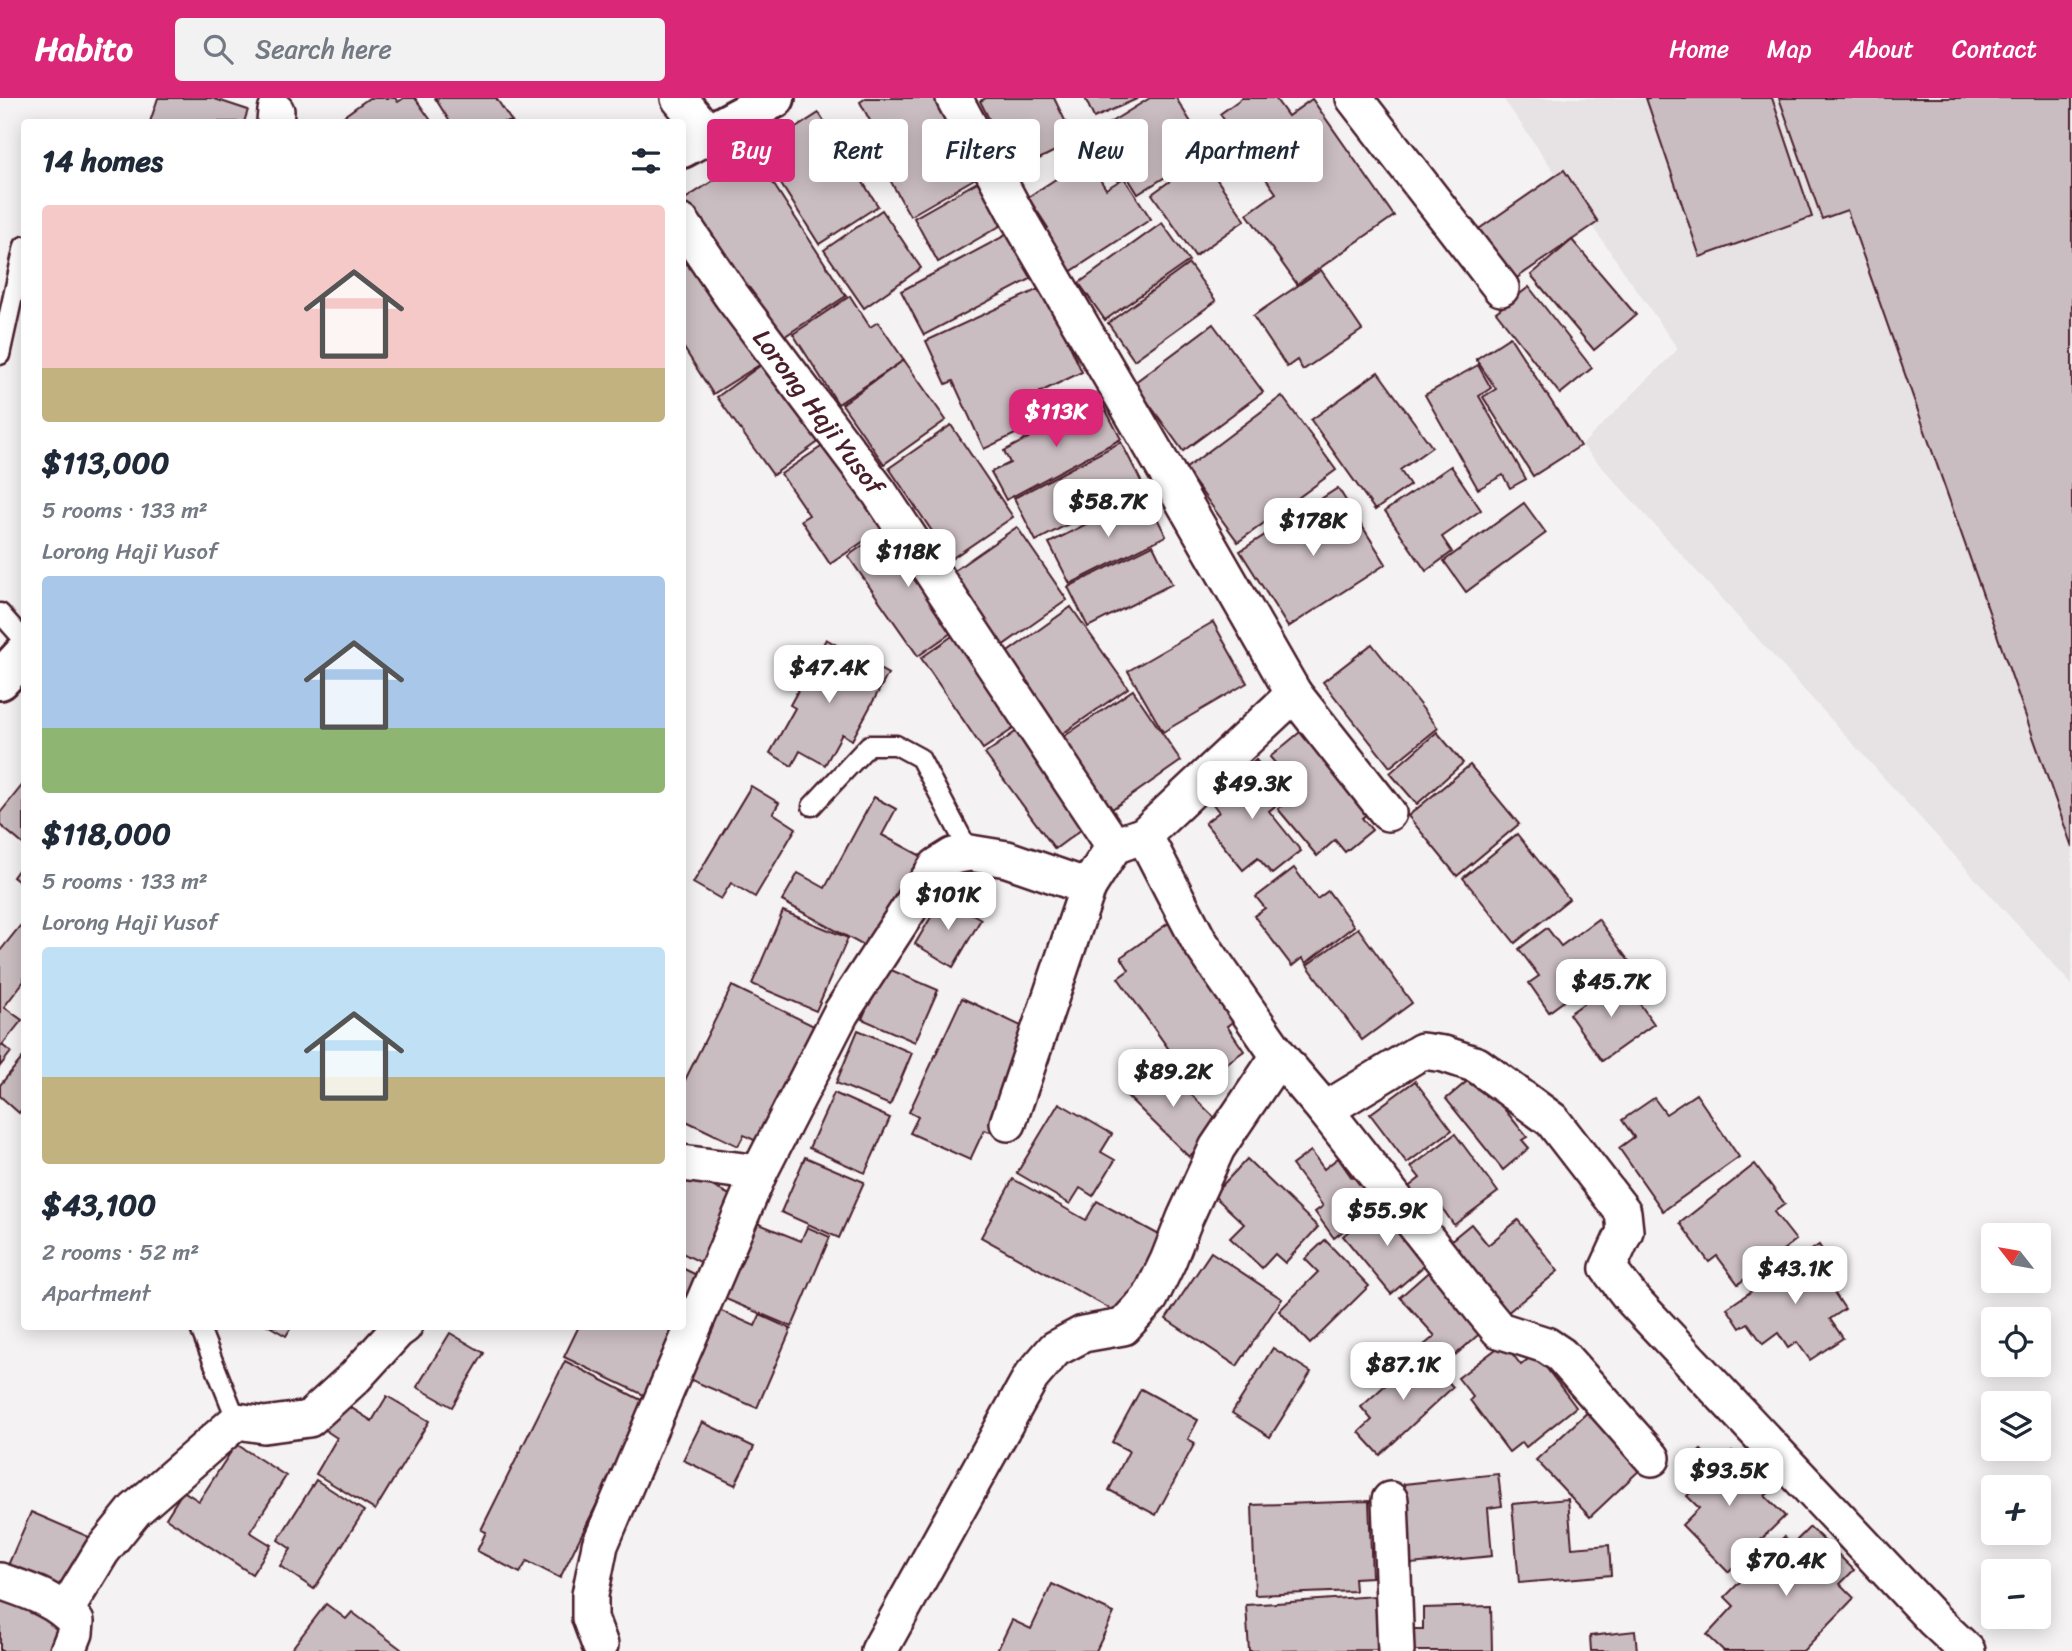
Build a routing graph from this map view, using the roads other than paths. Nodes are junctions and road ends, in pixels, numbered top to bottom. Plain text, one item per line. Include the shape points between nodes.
1 (678, 98) edge
2 (775, 98) edge
3 (954, 98) edge
4 (1354, 98) edge
5 (695, 141) edge
6 (686, 229) edge
7 (21, 260) edge
8 (1501, 288) dead end
9 (0, 355) edge
10 (0, 613) edge
11 (21, 637) edge
12 (21, 657) edge
13 (0, 680) edge
14 (1294, 694) junction
15 (812, 806) dead end
16 (1388, 813) dead end
17 (1129, 841) junction
18 (970, 853) junction
19 (1088, 887) junction
20 (1279, 1056) junction
21 (1325, 1110) junction
22 (1008, 1123) dead end
23 (686, 1164) edge
24 (760, 1173) junction
25 (201, 1330) edge
26 (398, 1330) edge
27 (237, 1421) junction
28 (1652, 1458) dead end
29 (1390, 1500) dead end
30 (0, 1581) edge
31 (66, 1610) junction
32 (1934, 1635) edge
33 (600, 1645) dead end
34 (68, 1651) edge
35 (879, 1651) edge
36 (1396, 1651) edge
37 (1967, 1651) edge

1 - 5 street
2 - 5 main road
3 - 14 street via 1020,221
4 - 8 street
6 - 17 street, Lorong Haji Yusof
7 - 9 lane
10 - 11 lane
12 - 13 main road
14 - 16 street
14 - 17 street
15 - 18 lane via 869,745 896,745 920,758
17 - 19 street
17 - 20 street, Lorong Haji Yusof
18 - 19 street via 1007,859
18 - 24 street via 937,866 903,916 841,1013
19 - 22 street
20 - 21 street, Lorong Haji Yusof
20 - 35 street via 1217,1148 1150,1298 1123,1328 1083,1334 1055,1349 1031,1377
21 - 28 street, Lorong Haji Yusof via 1499,1330 1546,1345 1560,1355
21 - 32 street via 1422,1051 1477,1065 1552,1120 1623,1212 1625,1231 1608,1268
23 - 24 street
24 - 33 street via 600,1545 590,1595 590,1618
25 - 27 lane
26 - 27 street via 309,1419 264,1425
27 - 31 street via 135,1510 102,1551
29 - 36 street
30 - 31 street
31 - 34 street via 76,1622
32 - 37 street

